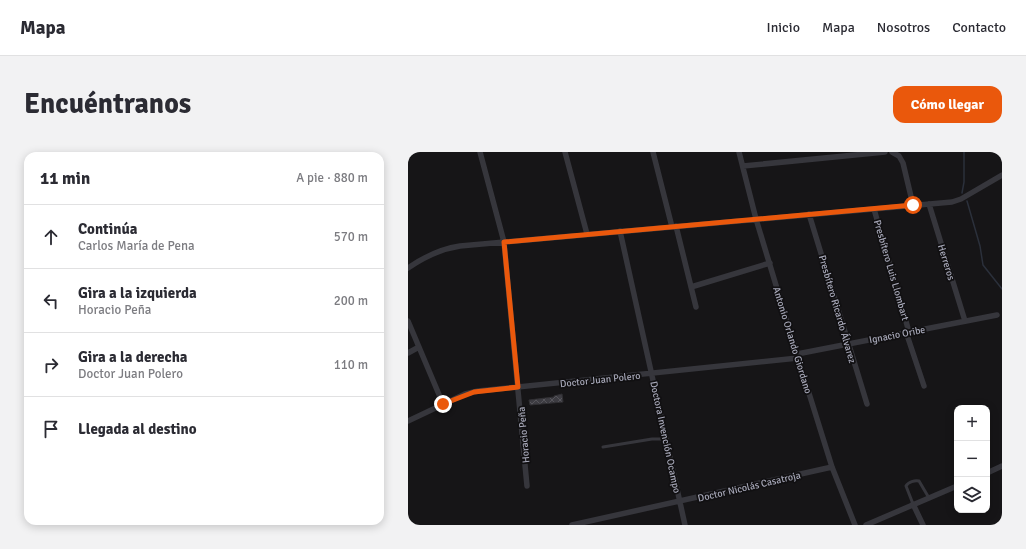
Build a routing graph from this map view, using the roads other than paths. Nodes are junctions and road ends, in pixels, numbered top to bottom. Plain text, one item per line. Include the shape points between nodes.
1 (480, 152) edge
2 (565, 152) edge
3 (653, 152) edge
4 (739, 152) edge
5 (885, 152) edge
6 (892, 152) edge
7 (743, 166) junction
8 (1002, 175) edge
9 (929, 204) junction
10 (913, 205) junction
11 (874, 209) junction
12 (809, 214) junction
13 (756, 219) junction
14 (674, 226) junction
15 (620, 231) junction
16 (587, 234) junction
17 (504, 242) junction
18 (770, 263) junction
19 (408, 268) edge
20 (691, 288) junction
21 (696, 307) dead end
22 (997, 315) dead end
23 (408, 321) edge
24 (965, 321) junction
25 (907, 332) junction
26 (848, 344) junction
27 (419, 347) junction
28 (408, 353) edge
29 (798, 356) junction
30 (652, 374) junction
31 (924, 386) dead end
32 (518, 387) junction
33 (443, 404) junction
34 (867, 404) dead end
35 (408, 421) edge
36 (666, 439) junction
37 (603, 447) dead end
38 (1002, 466) edge
39 (832, 467) junction
40 (990, 472) edge
41 (528, 486) dead end
42 (954, 487) edge
43 (929, 498) junction
44 (680, 501) junction
45 (914, 504) junction
46 (572, 525) edge
47 (685, 525) edge
48 (855, 525) edge
49 (866, 525) edge
50 (923, 525) edge

1 - 17 street, Horacio Peña
2 - 16 street
3 - 14 street
4 - 7 street, Antonio Orlando Giordano
5 - 7 street
6 - 10 street via 899,156 903,163
7 - 13 street, Antonio Orlando Giordano
8 - 9 street via 957,200
9 - 10 street
9 - 24 street, Herreros
10 - 11 street
11 - 12 street
11 - 25 street, Presbítero Luis Llombart
12 - 13 street
12 - 26 street, Presbítero Ricardo Álvarez
13 - 14 street
13 - 18 street, Antonio Orlando Giordano
14 - 15 street
14 - 20 street
15 - 16 street
15 - 30 street, Doctora Invención Ocampo
16 - 17 street
17 - 19 street via 450,247 425,257
17 - 32 street, Horacio Peña
18 - 20 street
18 - 29 street, Antonio Orlando Giordano
20 - 21 street
22 - 24 street, Ignacio Oribe
23 - 27 street
24 - 25 street, Ignacio Oribe
25 - 26 street, Ignacio Oribe
25 - 31 street, Presbítero Luis Llombart
26 - 29 street, Ignacio Oribe
26 - 34 street, Presbítero Ricardo Álvarez
27 - 28 street
27 - 33 street
29 - 30 street, Doctor Juan Polero
29 - 39 street, Antonio Orlando Giordano
30 - 32 street, Doctor Juan Polero
30 - 36 street, Doctora Invención Ocampo
32 - 33 street, Doctor Juan Polero via 474,392
32 - 41 street, Horacio Peña
33 - 35 street, Doctor Juan Polero
36 - 37 lane
36 - 44 street, Doctora Invención Ocampo
38 - 40 street
39 - 44 street, Doctor Nicolás Casatroja
39 - 48 street, Antonio Orlando Giordano
42 - 43 street
43 - 45 street
43 - 45 lane via 916,480 906,486
44 - 46 street, Doctor Nicolás Casatroja
44 - 47 street, Doctora Invención Ocampo
45 - 49 street
45 - 50 street

